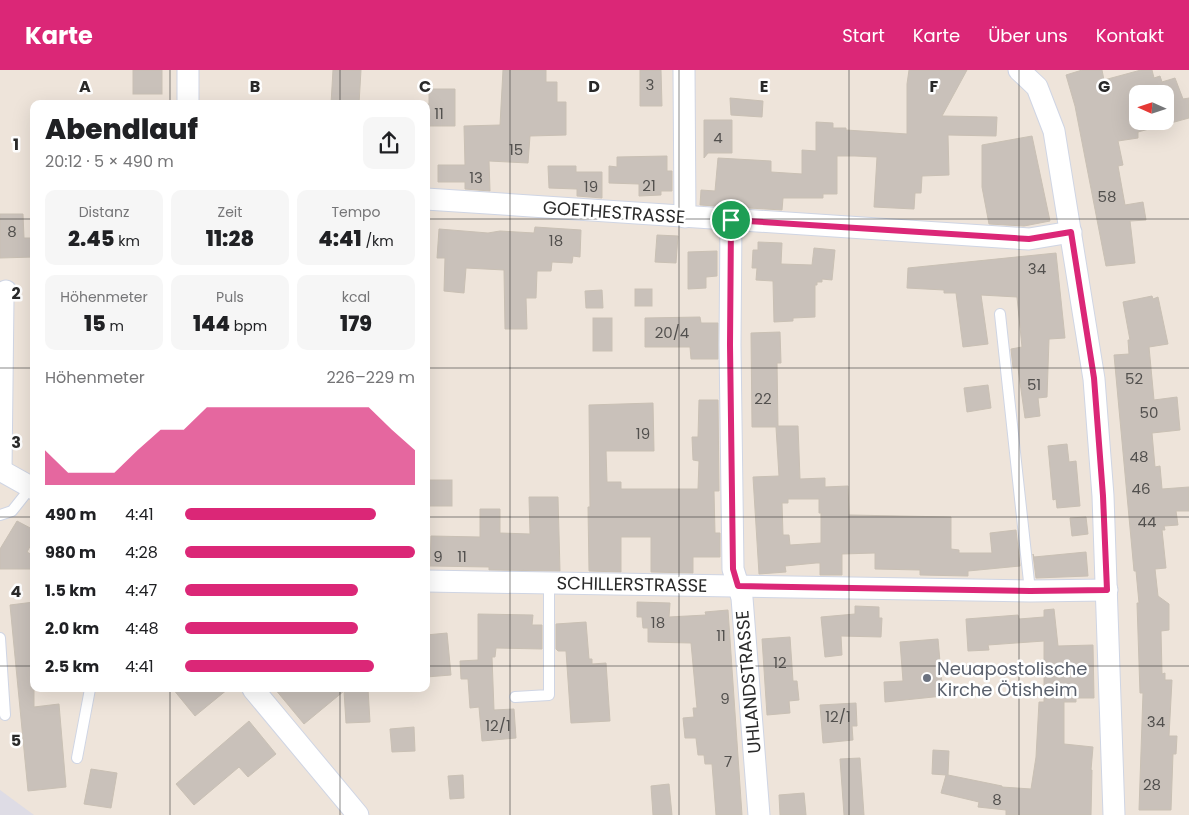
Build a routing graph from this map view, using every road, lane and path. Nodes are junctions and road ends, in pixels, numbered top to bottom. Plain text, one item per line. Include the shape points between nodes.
1 (188, 70) edge
2 (684, 70) edge
3 (1019, 70) edge
4 (188, 100) edge
5 (430, 199) edge
6 (685, 217) junction
7 (731, 220) junction
8 (1071, 232) junction
9 (6, 291) dead end
10 (1000, 314) dead end
11 (0, 470) edge
12 (30, 487) edge
13 (30, 490) edge
14 (0, 515) edge
15 (430, 580) edge
16 (549, 582) junction
17 (738, 586) junction
18 (1107, 590) junction
19 (1030, 591) junction
20 (0, 638) edge
21 (89, 692) edge
22 (256, 692) edge
23 (515, 697) dead end
24 (6, 715) dead end
25 (77, 758) dead end
26 (358, 815) edge
27 (759, 815) edge
28 (1114, 815) edge

1 - 4 street
2 - 6 street
3 - 8 street via 1038,87 1054,131
5 - 6 street, GOETHESTRASSE
6 - 7 street, GOETHESTRASSE
7 - 8 street, GOETHESTRASSE via 1029,239
7 - 17 street, UHLANDSTRASSE via 733,569
8 - 18 street via 1094,378
9 - 11 street via 3,299
10 - 19 lane
11 - 12 street
13 - 14 lane via 12,511
15 - 16 street, SCHILLERSTRASSE
16 - 17 street, SCHILLERSTRASSE
16 - 23 lane via 549,695
17 - 19 street, SCHILLERSTRASSE
17 - 27 street, UHLANDSTRASSE via 742,598
18 - 19 street, SCHILLERSTRASSE
18 - 28 street
20 - 24 lane
21 - 25 lane
22 - 26 street

